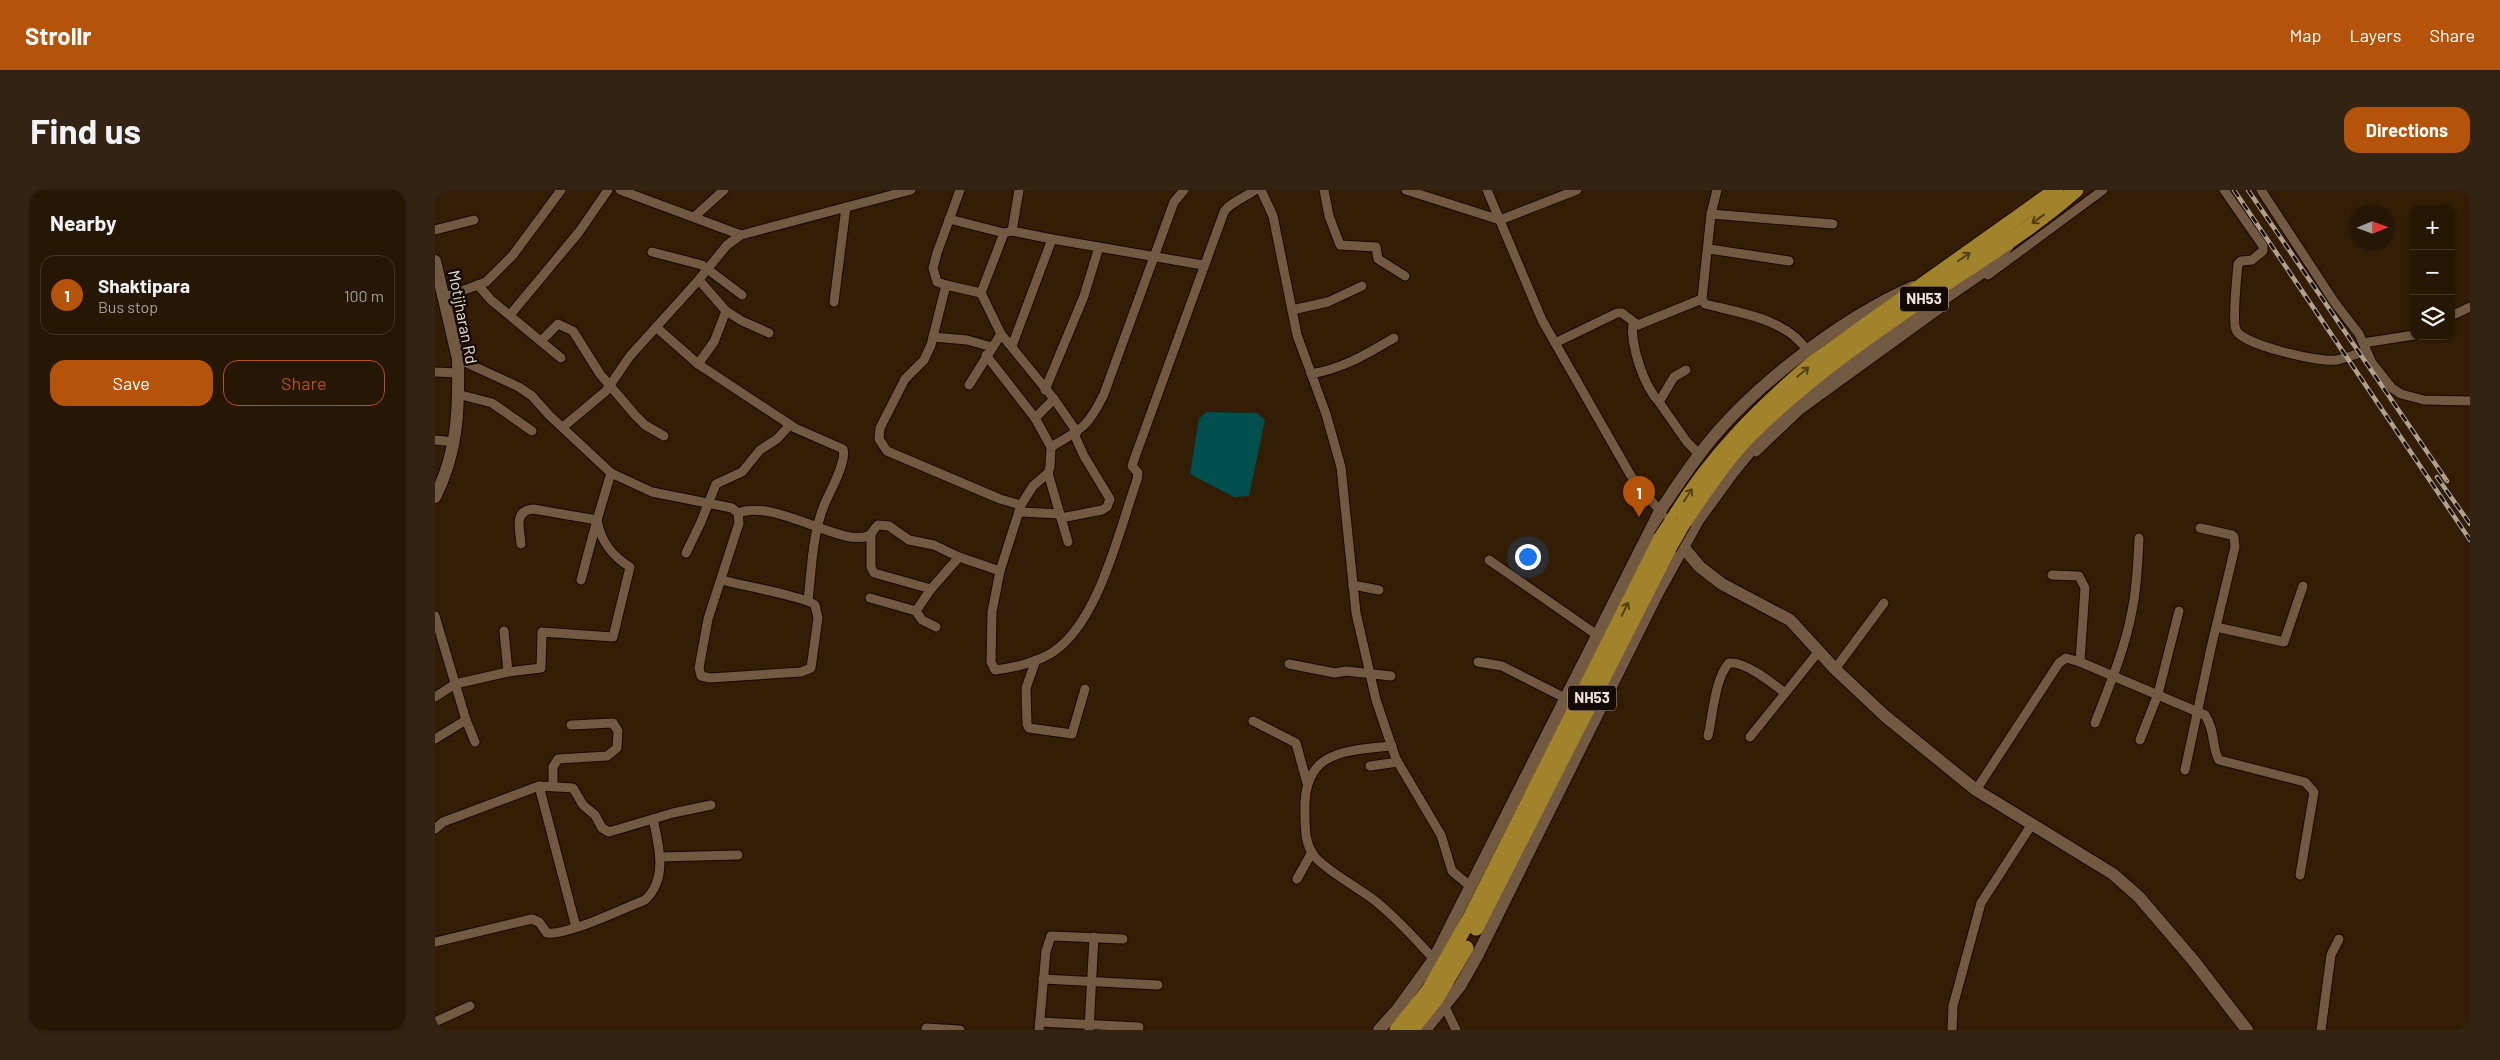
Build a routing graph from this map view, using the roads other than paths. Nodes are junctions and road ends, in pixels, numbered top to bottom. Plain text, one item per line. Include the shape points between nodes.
1 (561, 190) edge
2 (608, 190) edge
3 (620, 190) edge
4 (724, 190) edge
5 (911, 190) edge
6 (960, 190) edge
7 (1019, 190) edge
8 (1183, 190) edge
9 (1255, 190) edge
10 (1261, 190) edge
11 (1324, 190) edge
12 (1406, 190) edge
13 (1487, 190) edge
14 (1577, 190) edge
15 (1717, 190) edge
16 (2055, 190) edge
17 (2077, 190) edge
18 (2103, 190) edge
19 (2224, 190) edge
20 (2261, 190) edge
21 (846, 207) junction
22 (1711, 214) junction
23 (694, 217) junction
24 (949, 219) junction
25 (474, 220) dead end
26 (1500, 220) junction
27 (1833, 224) dead end
28 (435, 230) edge
29 (1008, 232) junction
30 (741, 235) junction
31 (2013, 238) junction
32 (1052, 239) junction
33 (1099, 247) junction
34 (1709, 249) junction
35 (653, 252) dead end
36 (1152, 256) junction
37 (435, 261) edge
38 (1789, 261) dead end
39 (1203, 265) junction
40 (708, 268) junction
41 (1405, 276) dead end
42 (1936, 277) junction
43 (699, 280) junction
44 (438, 284) edge
45 (478, 285) junction
46 (946, 285) junction
47 (1362, 286) dead end
48 (981, 293) junction
49 (742, 294) dead end
50 (445, 297) junction
51 (1702, 299) junction
52 (834, 302) dead end
53 (2470, 307) edge
54 (1292, 310) junction
55 (726, 311) junction
56 (2455, 314) edge
57 (510, 315) junction
58 (1633, 323) junction
59 (656, 327) junction
60 (769, 333) dead end
61 (1001, 334) junction
62 (2410, 336) edge
63 (933, 337) junction
64 (1394, 338) dead end
65 (541, 340) junction
66 (1555, 343) junction
67 (1012, 346) junction
68 (2365, 347) junction
69 (989, 351) junction
70 (1808, 352) junction
71 (561, 358) dead end
72 (458, 359) junction
73 (698, 364) junction
74 (1686, 370) dead end
75 (435, 372) edge
76 (458, 373) junction
77 (1311, 374) junction
78 (611, 384) junction
79 (969, 385) dead end
80 (1045, 390) junction
81 (457, 394) junction
82 (1053, 399) junction
83 (2470, 401) edge
84 (1659, 402) junction
85 (1771, 408) junction
86 (1035, 418) junction
87 (790, 424) junction
88 (563, 427) junction
89 (533, 431) dead end
90 (1075, 433) junction
91 (664, 436) dead end
92 (435, 440) edge
93 (455, 442) junction
94 (1051, 447) junction
95 (1699, 454) junction
96 (1739, 463) junction
97 (611, 473) junction
98 (1048, 473) junction
99 (435, 497) edge
100 (709, 503) junction
101 (1021, 509) junction
102 (1661, 511) junction
103 (738, 513) junction
104 (1061, 516) junction
105 (597, 520) junction
106 (816, 525) junction
107 (2200, 528) dead end
108 (871, 534) junction
109 (2139, 538) dead end
110 (1068, 542) dead end
111 (521, 544) dead end
112 (1683, 546) junction
113 (686, 553) dead end
114 (959, 557) junction
115 (1489, 560) dead end
116 (1001, 570) junction
117 (2052, 575) dead end
118 (581, 580) dead end
119 (722, 580) junction
120 (1353, 585) junction
121 (2303, 586) dead end
122 (931, 589) junction
123 (1379, 590) dead end
124 (870, 598) dead end
125 (808, 600) junction
126 (1884, 603) dead end
127 (916, 611) junction
128 (2179, 611) dead end
129 (435, 616) edge
130 (936, 627) dead end
131 (2216, 627) junction
132 (504, 630) dead end
133 (1597, 635) junction
134 (1819, 650) junction
135 (1036, 660) junction
136 (1478, 662) dead end
137 (2080, 662) junction
138 (1289, 664) dead end
139 (1835, 669) junction
140 (507, 672) junction
141 (1369, 673) junction
142 (1391, 676) dead end
143 (2113, 676) junction
144 (455, 684) junction
145 (1085, 689) dead end
146 (1785, 693) junction
147 (2158, 694) junction
148 (435, 697) edge
149 (1565, 698) junction
150 (2197, 710) junction
151 (466, 720) junction
152 (1253, 721) dead end
153 (2095, 723) dead end
154 (571, 725) dead end
155 (1708, 736) dead end
156 (1751, 737) dead end
157 (435, 739) edge
158 (2140, 740) dead end
159 (475, 742) dead end
160 (1391, 746) junction
161 (1398, 762) junction
162 (1370, 766) dead end
163 (2185, 770) dead end
164 (1307, 783) junction
165 (539, 786) junction
166 (553, 786) junction
167 (1976, 790) junction
168 (711, 805) dead end
169 (1529, 812) junction
170 (653, 819) junction
171 (2031, 824) junction
172 (435, 828) edge
173 (1312, 852) junction
174 (738, 855) dead end
175 (659, 857) junction
176 (2301, 875) dead end
177 (1297, 879) dead end
178 (1471, 887) junction
179 (576, 927) junction
180 (1094, 937) junction
181 (1123, 939) dead end
182 (2339, 939) dead end
183 (435, 942) edge
184 (1435, 959) junction
185 (1043, 979) junction
186 (1091, 981) junction
187 (1158, 985) dead end
188 (470, 1006) dead end
189 (1445, 1007) junction
190 (435, 1022) edge
191 (1040, 1026) edge
192 (1089, 1027) edge
193 (1139, 1027) dead end
194 (926, 1028) dead end
195 (960, 1030) edge
196 (1379, 1030) edge
197 (1397, 1030) edge
198 (1411, 1030) edge
199 (1425, 1030) edge
200 (1456, 1030) edge
201 (1953, 1030) edge
202 (2247, 1030) edge
203 (2321, 1030) edge

1 - 45 street via 513,255 486,282
2 - 57 street via 579,232
3 - 23 street
4 - 23 street
5 - 21 street
6 - 24 street
7 - 29 street
8 - 36 street via 1174,202
9 - 39 street via 1226,207
10 - 54 street via 1273,216
11 - 41 street via 1340,245 1375,247 1378,259
12 - 26 street
13 - 26 street
14 - 26 street
15 - 22 street
42 -> 16 highway, NH53
17 -> 31 highway, NH53
18 - 96 street via 1815,399 1748,459
19 - 68 street via 2263,246 2263,251 2252,260 2238,264 2235,329 2240,335 2271,348 2320,360 2336,360
20 - 68 street
21 - 30 street
21 - 52 street
22 - 27 street
22 - 34 street
23 - 30 street
24 - 29 street
24 - 46 street via 933,268 937,282
25 - 28 street
26 - 66 street
29 - 32 street
29 - 48 street
30 - 40 street via 727,245
31 - 85 highway, NH53
31 - 96 main road via 1998,260 1987,269 1790,409
32 - 33 street
32 - 67 street
33 - 36 street
33 - 80 street via 1084,296
34 - 38 street
34 - 51 street
35 - 40 street
36 - 39 street
36 - 90 street via 1104,394 1092,419
37 - 44 main road, Motijharan Rd
39 - 135 street via 1135,457 1137,480 1103,579 1072,635 1053,652
40 - 43 street
40 - 49 street
42 - 70 main road via 1867,310
85 -> 42 highway, NH53 via 1814,362
43 - 55 street
43 - 59 street
44 - 50 main road, Motijharan Rd
45 - 50 street
45 - 57 street
46 - 48 street
46 - 63 street
47 - 54 street via 1328,302
48 - 61 street
50 - 72 main road, Motijharan Rd
51 - 58 street via 1643,324
51 - 70 street via 1705,304 1780,326 1801,341
53 - 56 street
54 - 77 street
55 - 60 street
55 - 73 street via 714,342
57 - 65 street
58 - 66 street via 1622,313 1617,313
58 - 84 street via 1632,335 1645,379
59 - 73 street
59 - 78 street
61 - 67 street
61 - 69 street
62 - 68 street
63 - 69 street via 967,340
63 - 101 street via 923,360 905,379 880,428 881,444 937,474
64 - 77 street via 1349,364
65 - 71 street
65 - 78 street via 558,324 573,331 600,374
66 - 102 street via 1631,476
67 - 80 street
68 - 83 street via 2372,363 2401,394 2435,401
69 - 79 street
69 - 86 street
70 - 95 main road via 1751,398
72 - 76 main road, Motijharan Rd
72 - 88 street via 519,387
73 - 87 street
74 - 84 street via 1674,377
75 - 76 street
76 - 81 main road, Motijharan Rd
77 - 120 street via 1327,414 1341,467
78 - 88 street via 606,392
78 - 91 street via 645,425
80 - 82 street
81 - 89 street via 492,404
81 - 93 main road, Motijharan Rd
82 - 86 street
82 - 90 street
84 - 95 street
85 - 169 highway, NH53, bridge via 1725,463 1675,538
86 - 94 street
87 - 100 street via 777,439 760,450 742,472 715,484
87 - 106 street via 839,446 844,452
88 - 97 street
90 - 94 street
90 - 104 street via 1092,471 1109,494 1109,503 1102,510
92 - 93 street
93 - 99 main road, Motijharan Rd
94 - 98 street
95 - 102 main road
96 - 112 main road
97 - 100 street via 652,492
97 - 105 street
98 - 101 street via 1033,486
98 - 104 street
100 - 103 street via 732,508
100 - 113 street
101 - 104 street
101 - 116 street
102 - 112 street
102 - 133 main road
103 - 106 street via 757,510
103 - 119 street via 739,523
104 - 110 street
105 - 111 street via 525,510 519,522
105 - 118 street
105 - 140 street via 610,551 631,567 613,637 542,632 541,668
106 - 108 street via 861,538
106 - 125 street
107 - 131 street via 2234,537 2235,547
108 - 114 street via 878,525 886,525 909,540
108 - 122 street via 871,567 874,573
109 - 143 street via 2132,612
112 - 134 main road via 1722,584 1790,620
112 - 189 main road via 1477,956
114 - 116 street
114 - 122 street
115 - 133 street
116 - 135 street via 992,612 991,665 997,670
117 - 137 street via 2079,576 2084,582
119 - 125 street
119 - 125 street via 703,642 699,668 704,678 808,671 813,664 817,618 815,605
120 - 123 street
120 - 141 street
121 - 131 street via 2284,642
122 - 127 street
124 - 127 street
126 - 139 street
127 - 130 street via 922,620
128 - 147 street
129 - 144 street
131 - 150 street
132 - 140 street
133 - 149 main road
134 - 139 main road
134 - 146 street
135 - 145 street via 1026,688 1029,728 1067,735 1073,733
136 - 149 street via 1502,666
137 - 143 street
137 - 167 street via 2066,658 2059,663
138 - 141 street via 1335,673
139 - 167 main road via 1885,716
140 - 144 street
141 - 142 street
141 - 160 street
143 - 147 street
143 - 153 street
144 - 148 street
144 - 151 street
146 - 155 street via 1758,674 1729,663 1717,683
146 - 156 street
147 - 150 street
147 - 158 street
149 - 178 main road
150 - 163 street
150 - 176 street via 2211,724 2219,760 2305,782 2312,787 2314,792
151 - 157 street
151 - 159 street
152 - 164 street via 1296,743
154 - 166 street via 613,723 618,731 617,748 607,756 558,759 553,767
160 - 161 street
160 - 164 street via 1340,752 1314,768
161 - 162 street
161 - 178 street via 1441,835 1452,870
164 - 173 street via 1305,832
165 - 166 street
165 - 172 street via 443,822
165 - 179 street
166 - 170 street via 575,790 583,805 607,832
167 - 171 main road
168 - 170 street
169 - 197 highway, NH53 via 1443,968
169 - 198 highway, NH53 via 1451,976
170 - 175 street
171 - 201 street via 1981,903 1953,1006
171 - 202 main road via 2113,874 2139,897
173 - 177 street
173 - 184 street via 1317,859 1376,901
174 - 175 street
175 - 179 street via 658,882 645,900
178 - 184 main road
179 - 183 street via 550,934 536,920 526,920
180 - 181 street
180 - 185 street via 1051,936
180 - 186 street
182 - 203 street via 2331,955
184 - 196 main road
185 - 186 street
185 - 191 street
186 - 187 street
186 - 192 street
188 - 190 street
189 - 199 main road
189 - 200 street
191 - 192 street
192 - 193 street
194 - 195 street

